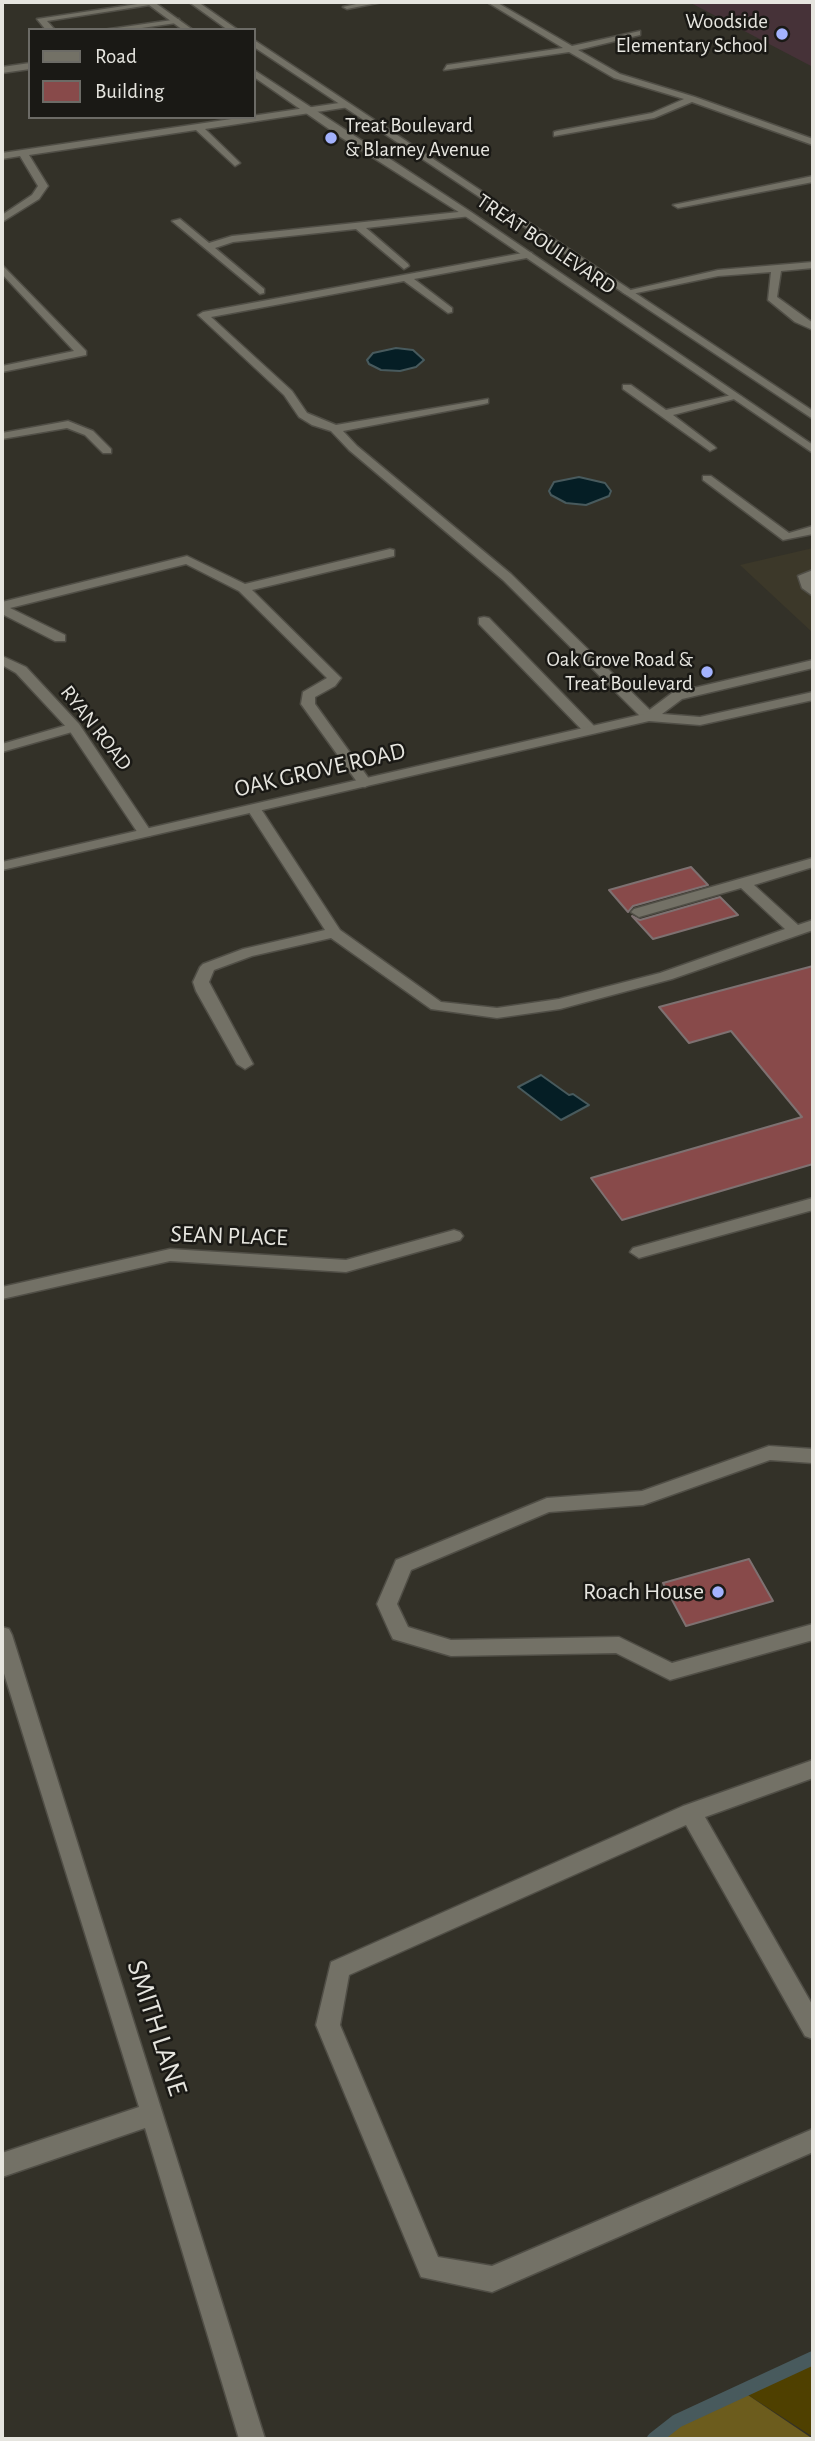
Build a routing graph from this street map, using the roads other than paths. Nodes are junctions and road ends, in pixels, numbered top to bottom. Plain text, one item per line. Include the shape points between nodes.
1 (193, 2) edge
2 (378, 2) edge
3 (491, 2) edge
4 (151, 3) edge
5 (346, 7) dead end
6 (176, 21) junction
7 (49, 28) edge
8 (135, 28) edge
9 (186, 28) edge
10 (231, 28) edge
11 (636, 33) dead end
12 (256, 44) edge
13 (570, 49) junction
14 (28, 66) edge
15 (447, 68) dead end
16 (2, 70) edge
17 (256, 74) edge
18 (692, 99) junction
19 (346, 105) junction
20 (311, 111) junction
21 (199, 128) junction
22 (557, 134) dead end
23 (813, 142) edge
24 (23, 153) junction
25 (2, 156) edge
26 (235, 163) dead end
27 (813, 179) edge
28 (678, 205) dead end
29 (468, 214) junction
30 (2, 219) edge
31 (177, 221) dead end
32 (357, 225) junction
33 (207, 247) junction
34 (528, 255) junction
35 (813, 265) edge
36 (404, 266) dead end
37 (2, 268) edge
38 (776, 270) junction
39 (408, 279) junction
40 (260, 291) dead end
41 (627, 292) junction
42 (448, 310) dead end
43 (813, 327) edge
44 (2, 369) edge
45 (627, 387) dead end
46 (736, 397) junction
47 (484, 401) dead end
48 (664, 414) junction
49 (813, 416) edge
50 (335, 429) junction
51 (2, 436) edge
52 (710, 448) dead end
53 (813, 450) edge
54 (107, 451) dead end
55 (707, 478) dead end
56 (813, 530) edge
57 (390, 553) dead end
58 (243, 588) junction
59 (2, 608) edge
60 (484, 621) dead end
61 (60, 638) dead end
62 (2, 660) edge
63 (813, 664) edge
64 (811, 699) edge
65 (649, 717) junction
66 (74, 727) junction
67 (590, 730) junction
68 (2, 748) edge
69 (365, 783) junction
70 (254, 809) junction
71 (145, 833) junction
72 (813, 862) edge
73 (2, 866) edge
74 (744, 883) junction
75 (639, 912) dead end
76 (813, 925) edge
77 (796, 931) junction
78 (334, 933) junction
79 (245, 1064) dead end
80 (813, 1203) edge
81 (454, 1236) dead end
82 (639, 1252) dead end
83 (2, 1293) edge
84 (813, 1456) edge
85 (813, 1632) edge
86 (2, 1635) edge
87 (7, 1673) edge
88 (813, 1769) edge
89 (691, 1813) junction
90 (813, 2028) edge
91 (153, 2114) junction
92 (813, 2140) edge
93 (2, 2165) edge
94 (251, 2439) edge

1 - 10 street
2 - 5 street
3 - 13 street
4 - 6 street
4 - 7 street via 41,19
6 - 8 street
6 - 9 street
11 - 13 street
12 - 19 street, TREAT BOULEVARD
13 - 15 street
13 - 18 street via 617,76
14 - 16 street
17 - 20 street, TREAT BOULEVARD
18 - 22 street via 653,115
18 - 23 street
19 - 20 street
19 - 41 street, TREAT BOULEVARD
20 - 21 street
20 - 29 street, TREAT BOULEVARD
21 - 24 street
21 - 26 street
24 - 25 street
24 - 30 street via 43,186 36,197
27 - 28 street
29 - 32 street
29 - 34 street, TREAT BOULEVARD
31 - 33 street
32 - 33 street via 232,239
32 - 36 street
33 - 40 street
34 - 39 street
34 - 46 street, TREAT BOULEVARD
35 - 38 street
37 - 44 street via 82,353
38 - 41 street via 718,273
38 - 43 street via 772,298
39 - 42 street
39 - 50 street via 203,315 288,393 303,415
41 - 49 street, TREAT BOULEVARD
45 - 48 street
46 - 48 street
46 - 53 street, TREAT BOULEVARD
47 - 50 street
48 - 52 street
50 - 65 street via 507,577
51 - 54 street via 68,424 89,433
55 - 56 street via 787,537
57 - 58 street
58 - 59 street via 187,560
58 - 69 street via 334,678 308,695 308,704
59 - 61 street
60 - 67 street
62 - 66 street, RYAN ROAD via 20,670
63 - 65 street, OAK GROVE ROAD via 677,696
64 - 65 street, OAK GROVE ROAD via 700,722
65 - 67 street, OAK GROVE ROAD
66 - 68 street
66 - 71 street, RYAN ROAD
67 - 69 street, OAK GROVE ROAD
69 - 70 street, OAK GROVE ROAD
70 - 71 street, OAK GROVE ROAD
70 - 78 street
71 - 73 street, OAK GROVE ROAD
72 - 74 street
74 - 75 street
74 - 77 street
76 - 77 street
77 - 78 street via 666,976 560,1004 497,1013 437,1006
78 - 79 street via 248,952 208,967 201,982 204,991
80 - 82 street
81 - 83 street, SEAN PLACE via 346,1266 170,1255
84 - 85 street via 769,1453 643,1498 547,1505 403,1564 387,1604 400,1633 451,1648 619,1646 670,1672
86 - 87 street, SMITH LANE
87 - 91 street, SMITH LANE
88 - 89 street
89 - 90 street
89 - 92 street via 339,1969 328,2025 430,2267 492,2278
91 - 93 street
91 - 94 street, SMITH LANE

